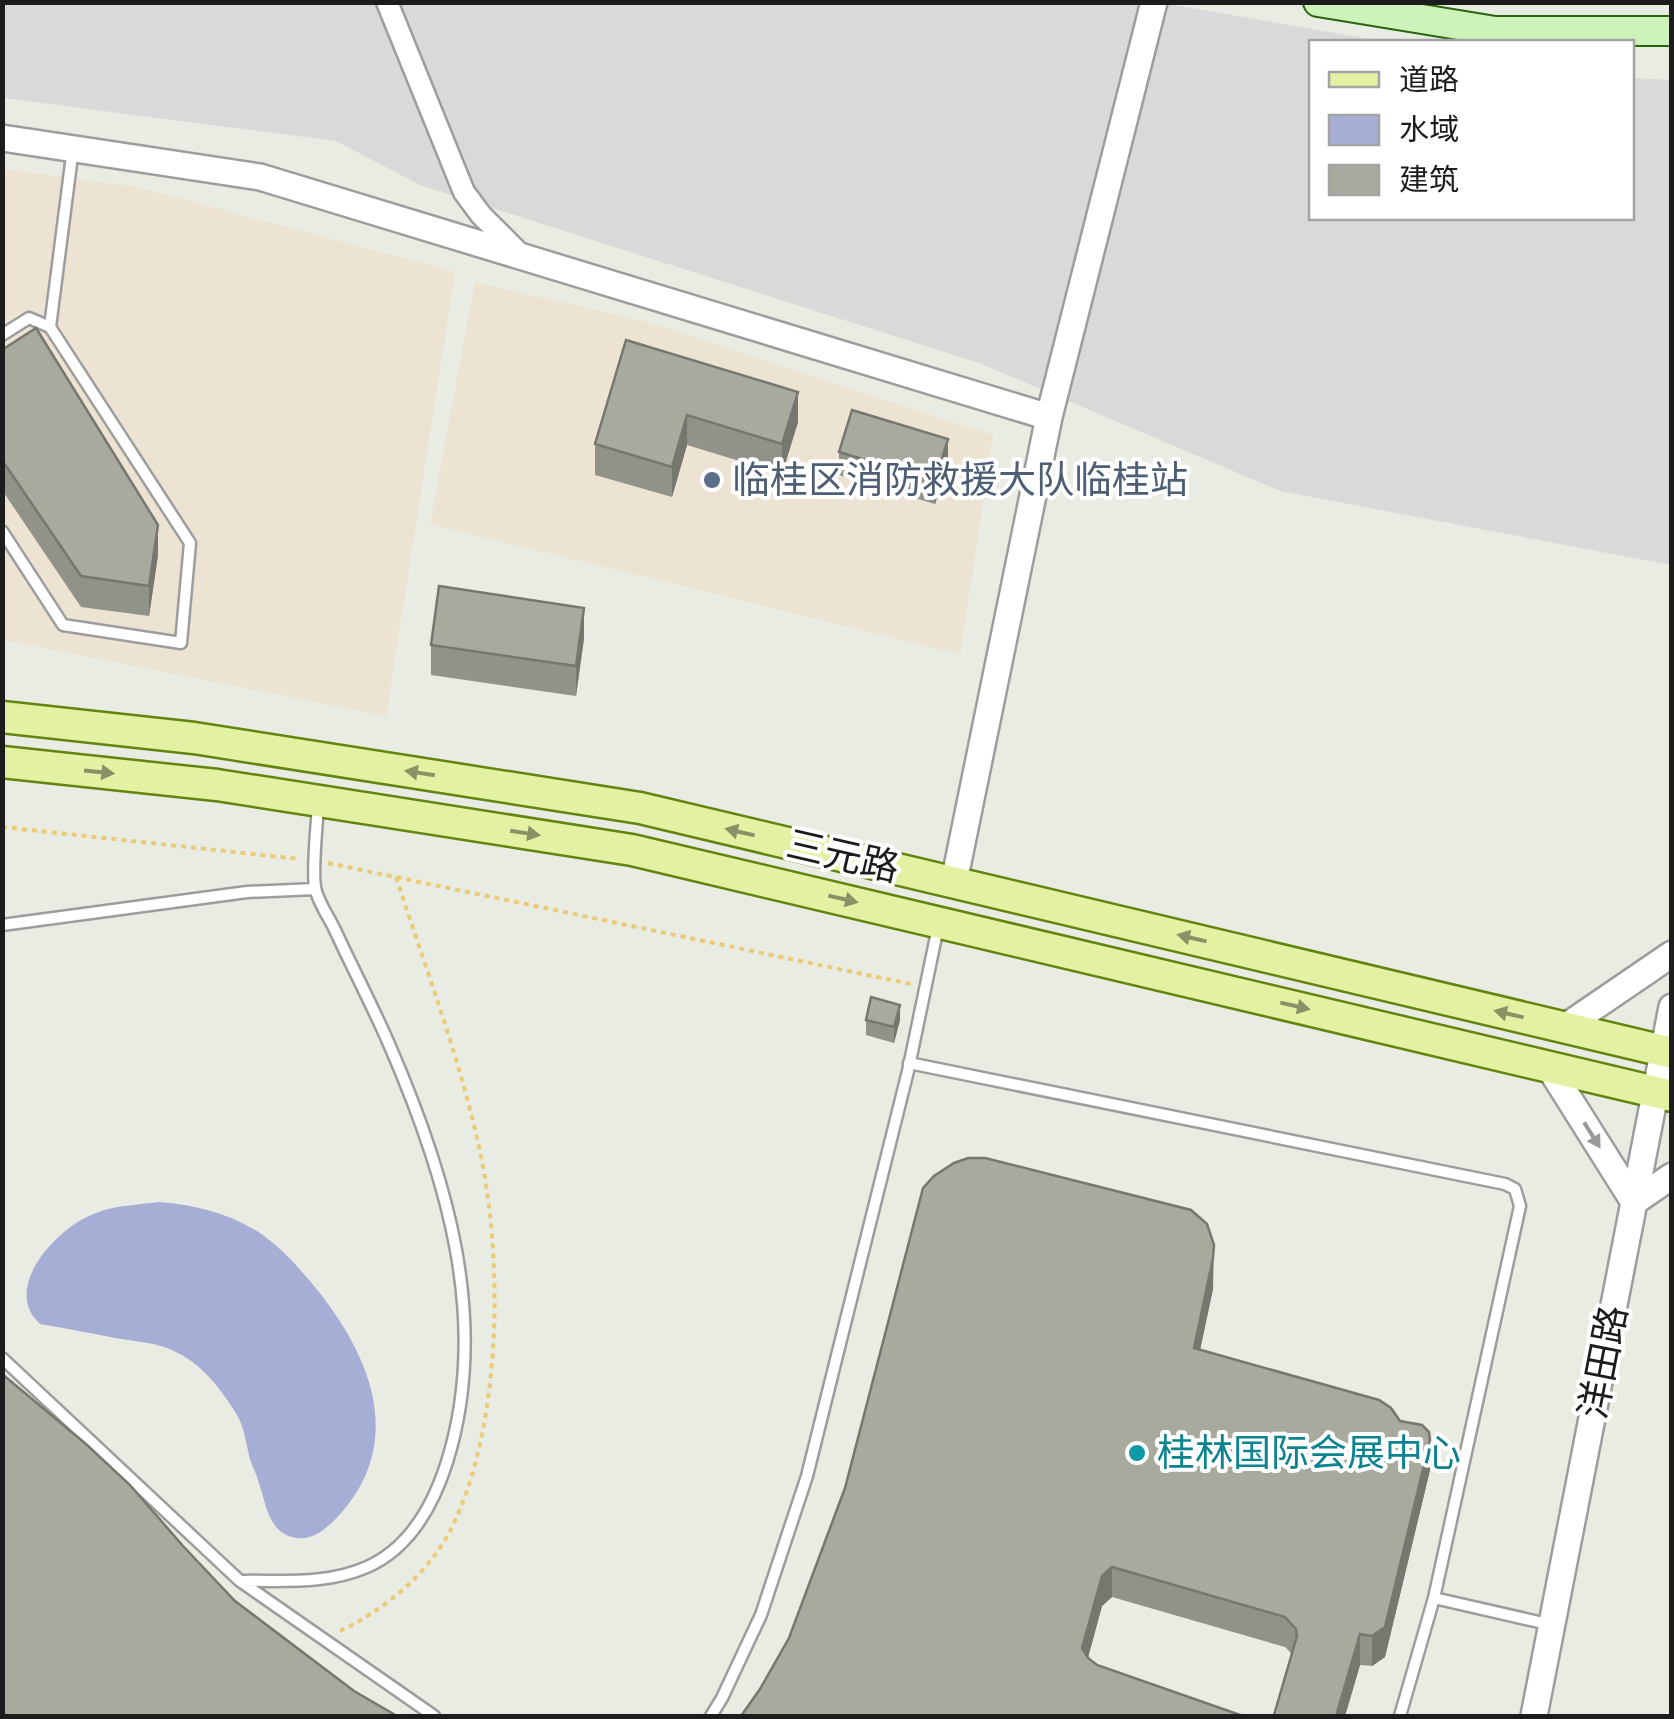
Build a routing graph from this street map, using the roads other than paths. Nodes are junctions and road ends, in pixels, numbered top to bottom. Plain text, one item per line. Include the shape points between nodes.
1 (387, 2) edge
2 (1154, 2) edge
3 (1318, 2) edge
4 (1672, 31) edge
5 (2, 138) edge
6 (73, 147) junction
7 (522, 256) junction
8 (50, 327) junction
9 (2, 336) edge
10 (1050, 416) junction
11 (2, 531) edge
12 (5, 716) edge
13 (2, 762) edge
14 (318, 800) junction
15 (954, 882) junction
16 (315, 889) junction
17 (940, 921) junction
18 (2, 925) edge
19 (1672, 954) edge
20 (1672, 1007) edge
21 (1565, 1027) junction
22 (1667, 1052) edge
23 (910, 1063) junction
24 (1549, 1067) junction
25 (1663, 1094) edge
26 (1672, 1176) edge
27 (1634, 1202) junction
28 (2, 1358) edge
29 (240, 1581) junction
30 (1434, 1598) junction
31 (1552, 1625) junction
32 (434, 1716) edge
33 (710, 1716) edge
34 (1400, 1716) edge
35 (1534, 1716) edge

1 - 7 street via 464,192
2 - 10 street
3 - 4 main road via 1495,31
5 - 6 street
6 - 7 street via 260,177
6 - 8 lane
7 - 10 street
8 - 9 lane via 29,318
8 - 11 lane via 190,543 181,643 64,625
10 - 15 street
15 -> 12 main road, 三元路 via 640,808 194,738
13 -> 14 main road, 三元路
14 - 16 lane
14 -> 17 main road, 三元路 via 632,850
21 -> 15 main road, 三元路
16 - 18 lane
16 - 29 lane via 389,1044 439,1177 462,1292 462,1390 440,1483 400,1545 366,1567 325,1580
17 - 23 lane
17 -> 24 main road, 三元路
19 - 21 street
20 - 22 street, 洋田路
21 - 22 main road, 三元路
22 - 25 street, 洋田路
23 - 30 lane via 1515,1189 1520,1206
23 - 33 lane via 806,1476 761,1615
24 - 25 main road, 三元路
24 -> 27 street
25 - 27 street, 洋田路
26 - 27 street
27 - 31 street, 洋田路
28 - 29 lane
29 - 32 lane
30 - 31 lane
30 - 34 lane
31 - 35 street, 洋田路

